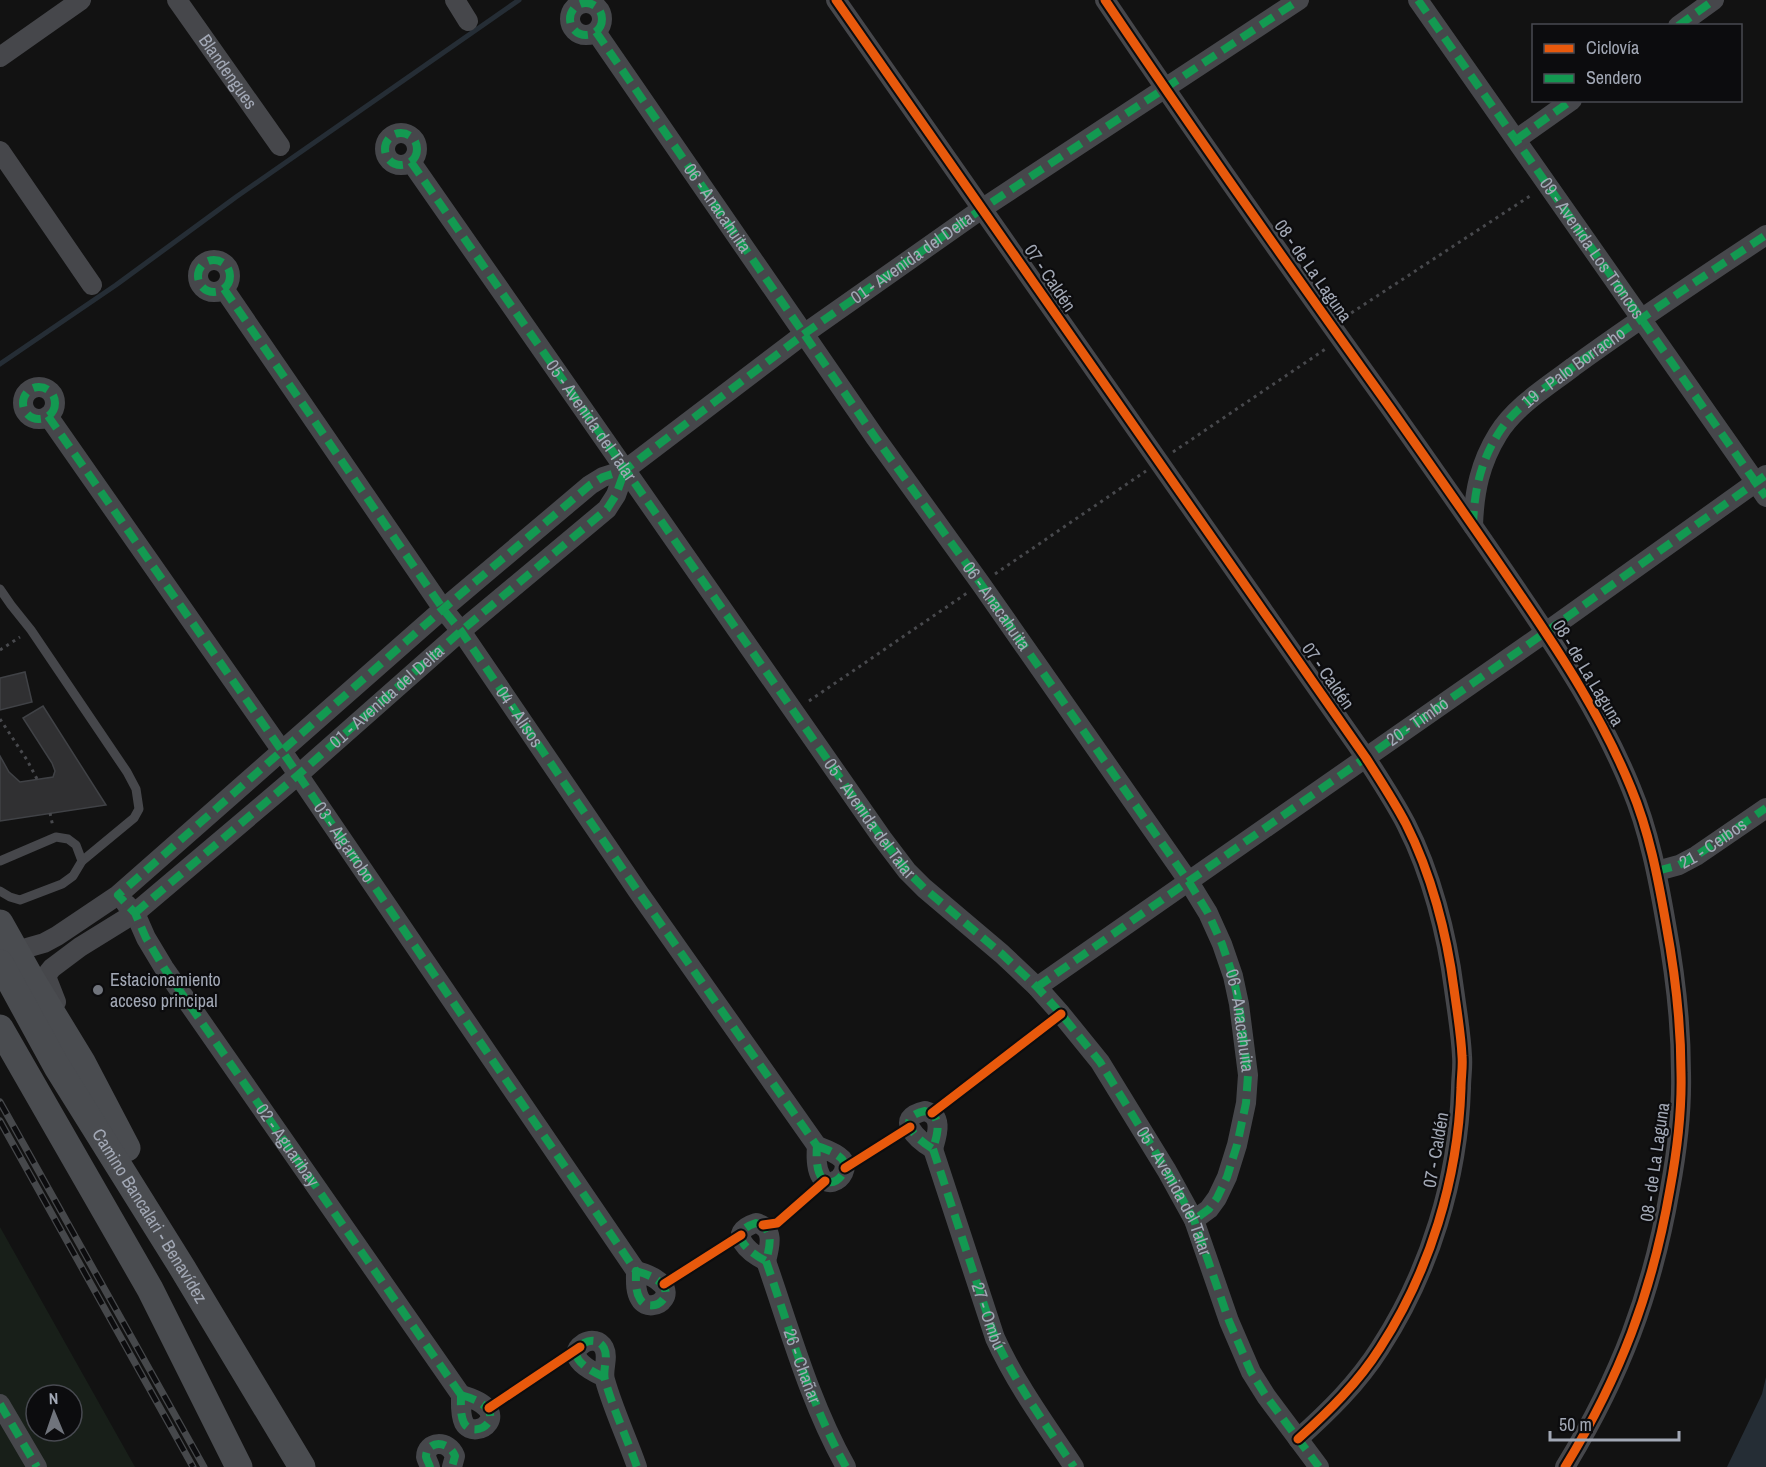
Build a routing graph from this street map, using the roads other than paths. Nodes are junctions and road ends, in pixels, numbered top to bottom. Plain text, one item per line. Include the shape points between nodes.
1 (81, 0) edge
2 (177, 0) edge
3 (455, 0) edge
4 (836, 0) edge
5 (1105, 0) edge
6 (1299, 0) edge
7 (1419, 0) edge
8 (1714, 0) edge
9 (468, 21) dead end
10 (1681, 24) edge
11 (596, 32) dead end
12 (0, 57) edge
13 (1164, 87) junction
14 (1569, 102) edge
15 (1517, 139) junction
16 (280, 146) dead end
17 (0, 151) edge
18 (411, 162) dead end
19 (983, 208) junction
20 (1766, 235) edge
21 (92, 285) dead end
22 (224, 289) dead end
23 (1642, 318) junction
24 (804, 334) junction
25 (48, 416) dead end
26 (625, 470) junction
27 (1762, 485) edge
28 (1473, 526) junction
29 (0, 589) edge
30 (0, 602) edge
31 (11, 605) junction
32 (443, 609) junction
33 (461, 631) junction
34 (1546, 632) junction
35 (282, 751) junction
36 (1366, 758) junction
37 (298, 775) junction
38 (1766, 808) edge
39 (0, 861) edge
40 (82, 861) junction
41 (1657, 871) junction
42 (1189, 882) junction
43 (0, 891) edge
44 (118, 895) junction
45 (135, 913) junction
46 (7, 946) edge
47 (32, 980) junction
48 (1037, 987) junction
49 (0, 1028) edge
50 (82, 1062) junction
51 (817, 1146) dead end
52 (933, 1149) dead end
53 (1194, 1220) junction
54 (766, 1261) dead end
55 (183, 1269) junction
56 (636, 1271) dead end
57 (604, 1377) dead end
58 (200, 1388) junction
59 (461, 1395) dead end
60 (0, 1404) edge
61 (1298, 1439) junction
62 (37, 1467) edge
63 (239, 1467) edge
64 (248, 1467) edge
65 (302, 1467) edge
66 (430, 1467) edge
67 (452, 1467) edge
68 (637, 1467) edge
69 (846, 1467) edge
70 (1074, 1467) edge
71 (1319, 1467) edge
72 (1565, 1467) edge

1 - 12 street
2 - 16 street, Blandengues
3 - 9 street
4 - 19 street, 07 - Caldén
5 - 13 street, 08 - de La Laguna
6 - 13 street, 01 - Avenida del Delta
7 - 15 street, 09 - Avenida Los Troncos
8 - 10 street
11 - 24 street, 06 - Anacahuita
13 - 19 street, 01 - Avenida del Delta
13 - 28 street, 08 - de La Laguna
14 - 15 street
15 - 23 street, 09 - Avenida Los Troncos
17 - 21 street
18 - 26 street, 05 - Avenida del Talar
19 - 24 street, 01 - Avenida del Delta
19 - 36 street, 07 - Caldén
20 - 23 street, 19 - Palo Borracho
22 - 32 street, 04 - Alisos
23 - 27 street, 09 - Avenida Los Troncos
23 - 28 street, 19 - Palo Borracho via 1530,399 1499,432 1480,472
24 - 26 street, 01 - Avenida del Delta
24 - 42 street, 06 - Anacahuita
25 - 35 street, 03 - Algarrobo
26 - 32 street, 01 - Avenida del Delta via 590,485
26 - 33 street, 01 - Avenida del Delta via 607,509
26 - 48 street, 05 - Avenida del Talar via 907,871
27 - 34 street, 20 - Timbó
28 - 34 street, 08 - de La Laguna
29 - 31 lane
30 - 31 lane
31 - 40 lane via 136,789 139,809 134,818
32 - 33 street, 04 - Alisos
32 - 35 street, 01 - Avenida del Delta
33 - 37 street, 01 - Avenida del Delta
33 - 51 street, 04 - Alisos
34 - 36 street, 20 - Timbó
34 - 41 street, 08 - de La Laguna via 1597,715 1632,788
35 - 37 street, 03 - Algarrobo
35 - 44 street, 01 - Avenida del Delta
36 - 42 street, 20 - Timbó
36 - 61 street, 07 - Caldén via 1407,825 1450,957 1462,1058 1460,1116 1440,1219 1401,1312 1354,1384
37 - 45 street, 01 - Avenida del Delta
37 - 56 street, 03 - Algarrobo
38 - 41 street, 21 - Ceibos via 1696,856
39 - 40 lane via 56,837 68,838 76,845
40 - 43 lane via 73,876 48,890 20,900
41 - 72 street, 08 - de La Laguna via 1680,1039 1680,1116 1673,1168 1656,1258 1641,1308 1603,1400
42 - 48 street, 20 - Timbó
42 - 53 street, 06 - Anacahuita via 1208,913 1233,976 1248,1075 1238,1145 1227,1177 1209,1209
44 - 45 street, 02 - Aguaribay
44 - 46 street, 01 - Avenida del Delta via 44,943
45 - 47 street, 01 - Avenida del Delta via 64,949
45 - 50 street, 01 - Avenida del Delta via 80,947 48,973 49,986
45 - 59 street, 02 - Aguaribay via 164,968
46 - 47 main road
46 - 55 main road, Camino Bancalari - Benavídez via 57,1067
47 - 50 main road
48 - 53 street, 05 - Avenida del Talar via 1100,1062
49 - 58 main road, Camino Bancalari - Benavídez via 150,1289
50 - 55 main road via 136,1165
52 - 70 street, 27 - Ombú via 999,1347 1023,1392
53 - 61 street, 05 - Avenida del Talar via 1245,1360
54 - 69 street, 26 - Chañar via 823,1420
55 - 65 main road, Camino Bancalari - Benavídez
57 - 68 street
58 - 63 main road, Camino Bancalari - Benavídez
58 - 64 main road
60 - 62 street
61 - 71 street, 05 - Avenida del Talar
66 - 67 street via 426,1457 429,1450 434,1445 447,1444 455,1455

